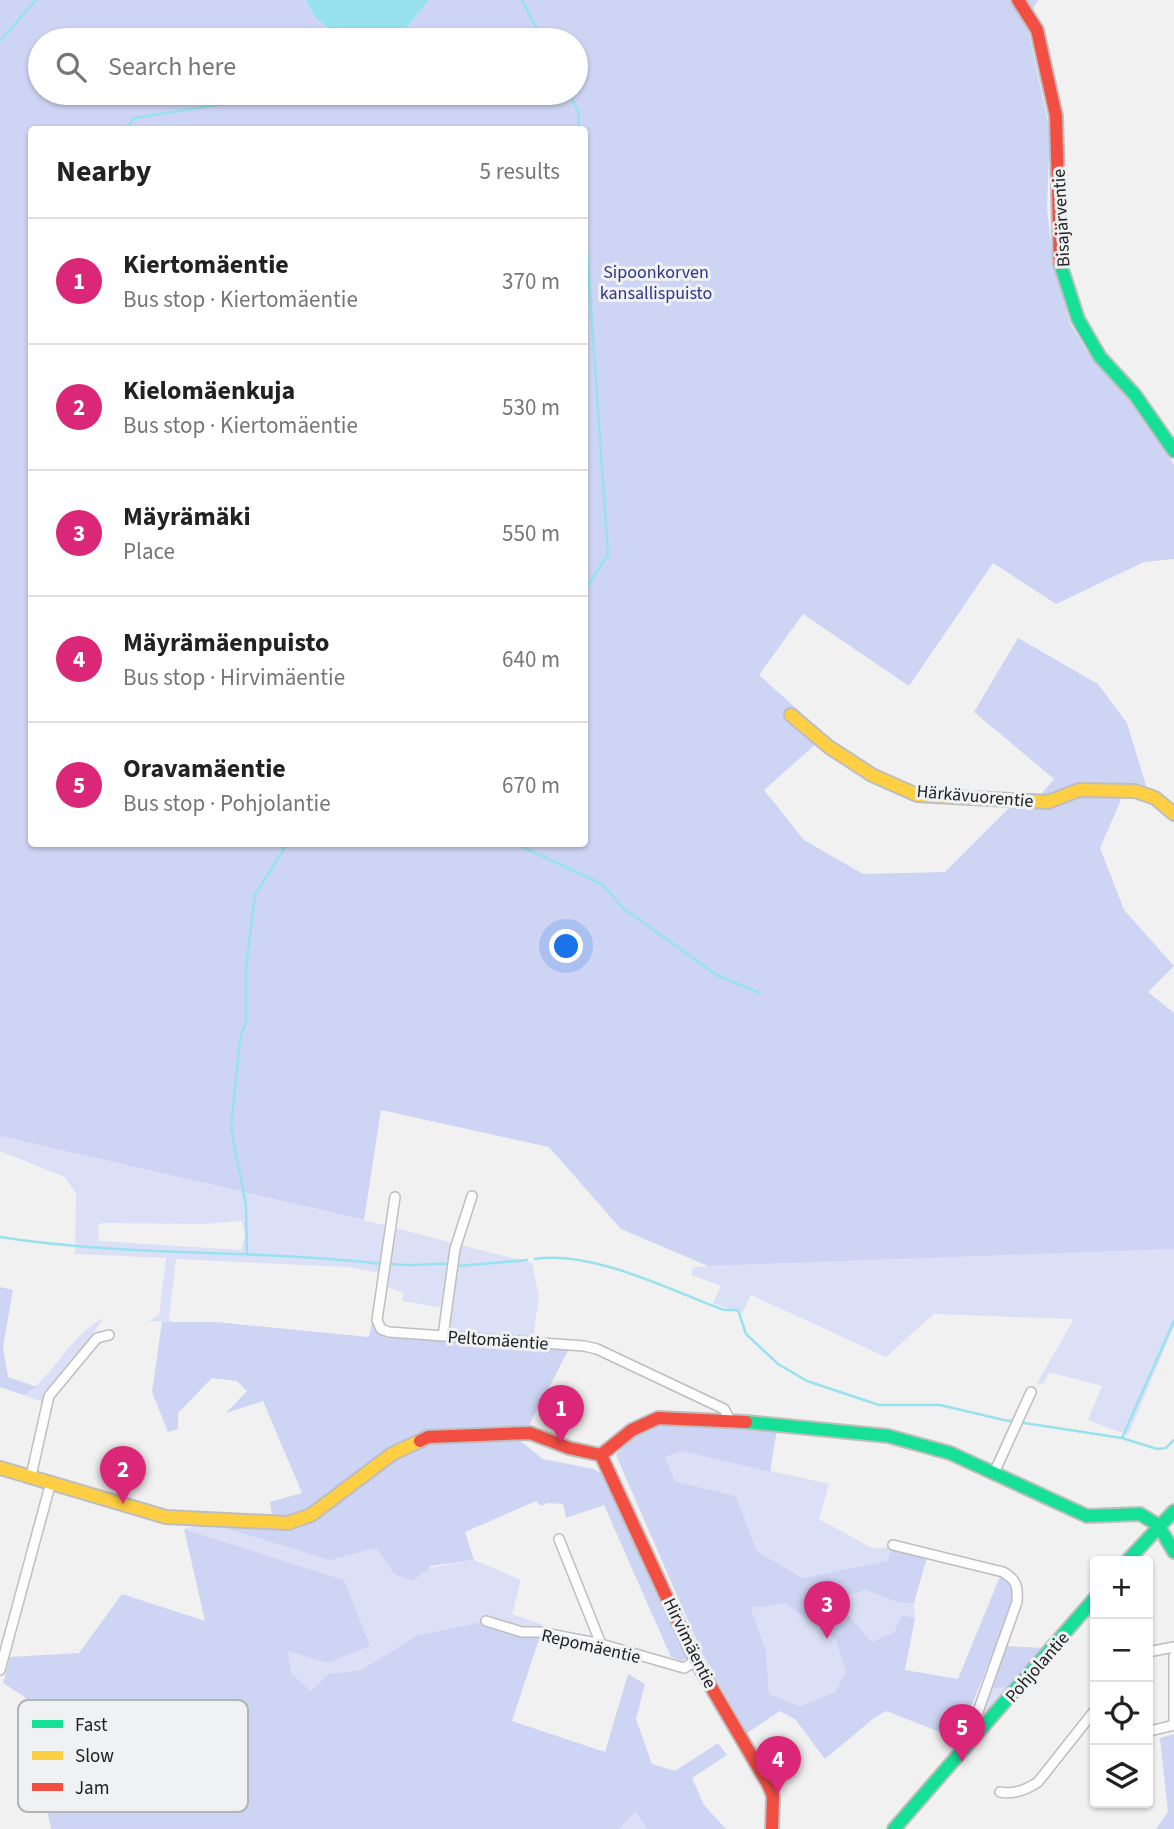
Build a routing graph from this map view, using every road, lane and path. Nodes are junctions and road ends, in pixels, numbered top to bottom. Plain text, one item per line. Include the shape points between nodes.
1 (1018, 0) edge
2 (1174, 451) edge
3 (791, 715) dead end
4 (1174, 814) edge
5 (472, 1196) dead end
6 (395, 1197) dead end
7 (109, 1335) dead end
8 (443, 1336) junction
9 (1031, 1392) dead end
10 (730, 1420) junction
11 (601, 1455) junction
12 (0, 1468) edge
13 (994, 1473) junction
14 (31, 1476) junction
15 (51, 1482) junction
16 (1174, 1511) edge
17 (1158, 1525) junction
18 (559, 1539) dead end
19 (893, 1545) dead end
20 (1174, 1552) edge
21 (1131, 1556) edge
22 (1090, 1604) edge
23 (486, 1621) dead end
24 (601, 1644) junction
25 (1174, 1647) edge
26 (1153, 1651) edge
27 (1174, 1656) edge
28 (696, 1661) junction
29 (0, 1670) edge
30 (1090, 1716) edge
31 (1174, 1725) edge
32 (1153, 1730) edge
33 (977, 1735) junction
34 (1000, 1792) dead end
35 (772, 1829) edge
36 (894, 1829) edge

1 - 2 street, Bisajärventie via 1037,30 1056,116 1059,258 1077,319 1100,357 1135,395
3 - 4 street, Härkävuorentie via 872,775 917,794 1048,802 1079,790 1135,791 1155,798
5 - 8 street via 455,1249
6 - 8 street, Peltomäentie via 377,1320 388,1332
7 - 14 street via 97,1338 48,1396
8 - 10 street, Peltomäentie via 597,1349 724,1409
9 - 13 street
10 - 11 street via 658,1418 632,1430
10 - 13 street via 897,1437
11 - 15 street via 530,1433 428,1437 392,1454 311,1516 288,1523 166,1517
11 - 28 street, Hirvimäentie
12 - 14 street
13 - 17 street via 1087,1516 1140,1514
14 - 15 street
15 - 29 street
16 - 17 street
17 - 20 street
17 - 21 street
18 - 24 street
19 - 33 street via 1003,1572 1018,1587 1017,1602 976,1717
22 - 33 street, Pohjolantie
23 - 24 street, Repomäentie via 522,1632
24 - 28 street, Repomäentie via 684,1668
25 - 26 street
27 - 31 street
28 - 35 street, Hirvimäentie via 768,1784 773,1796
30 - 34 street via 1038,1782 1025,1790
31 - 32 street
33 - 36 street, Pohjolantie

